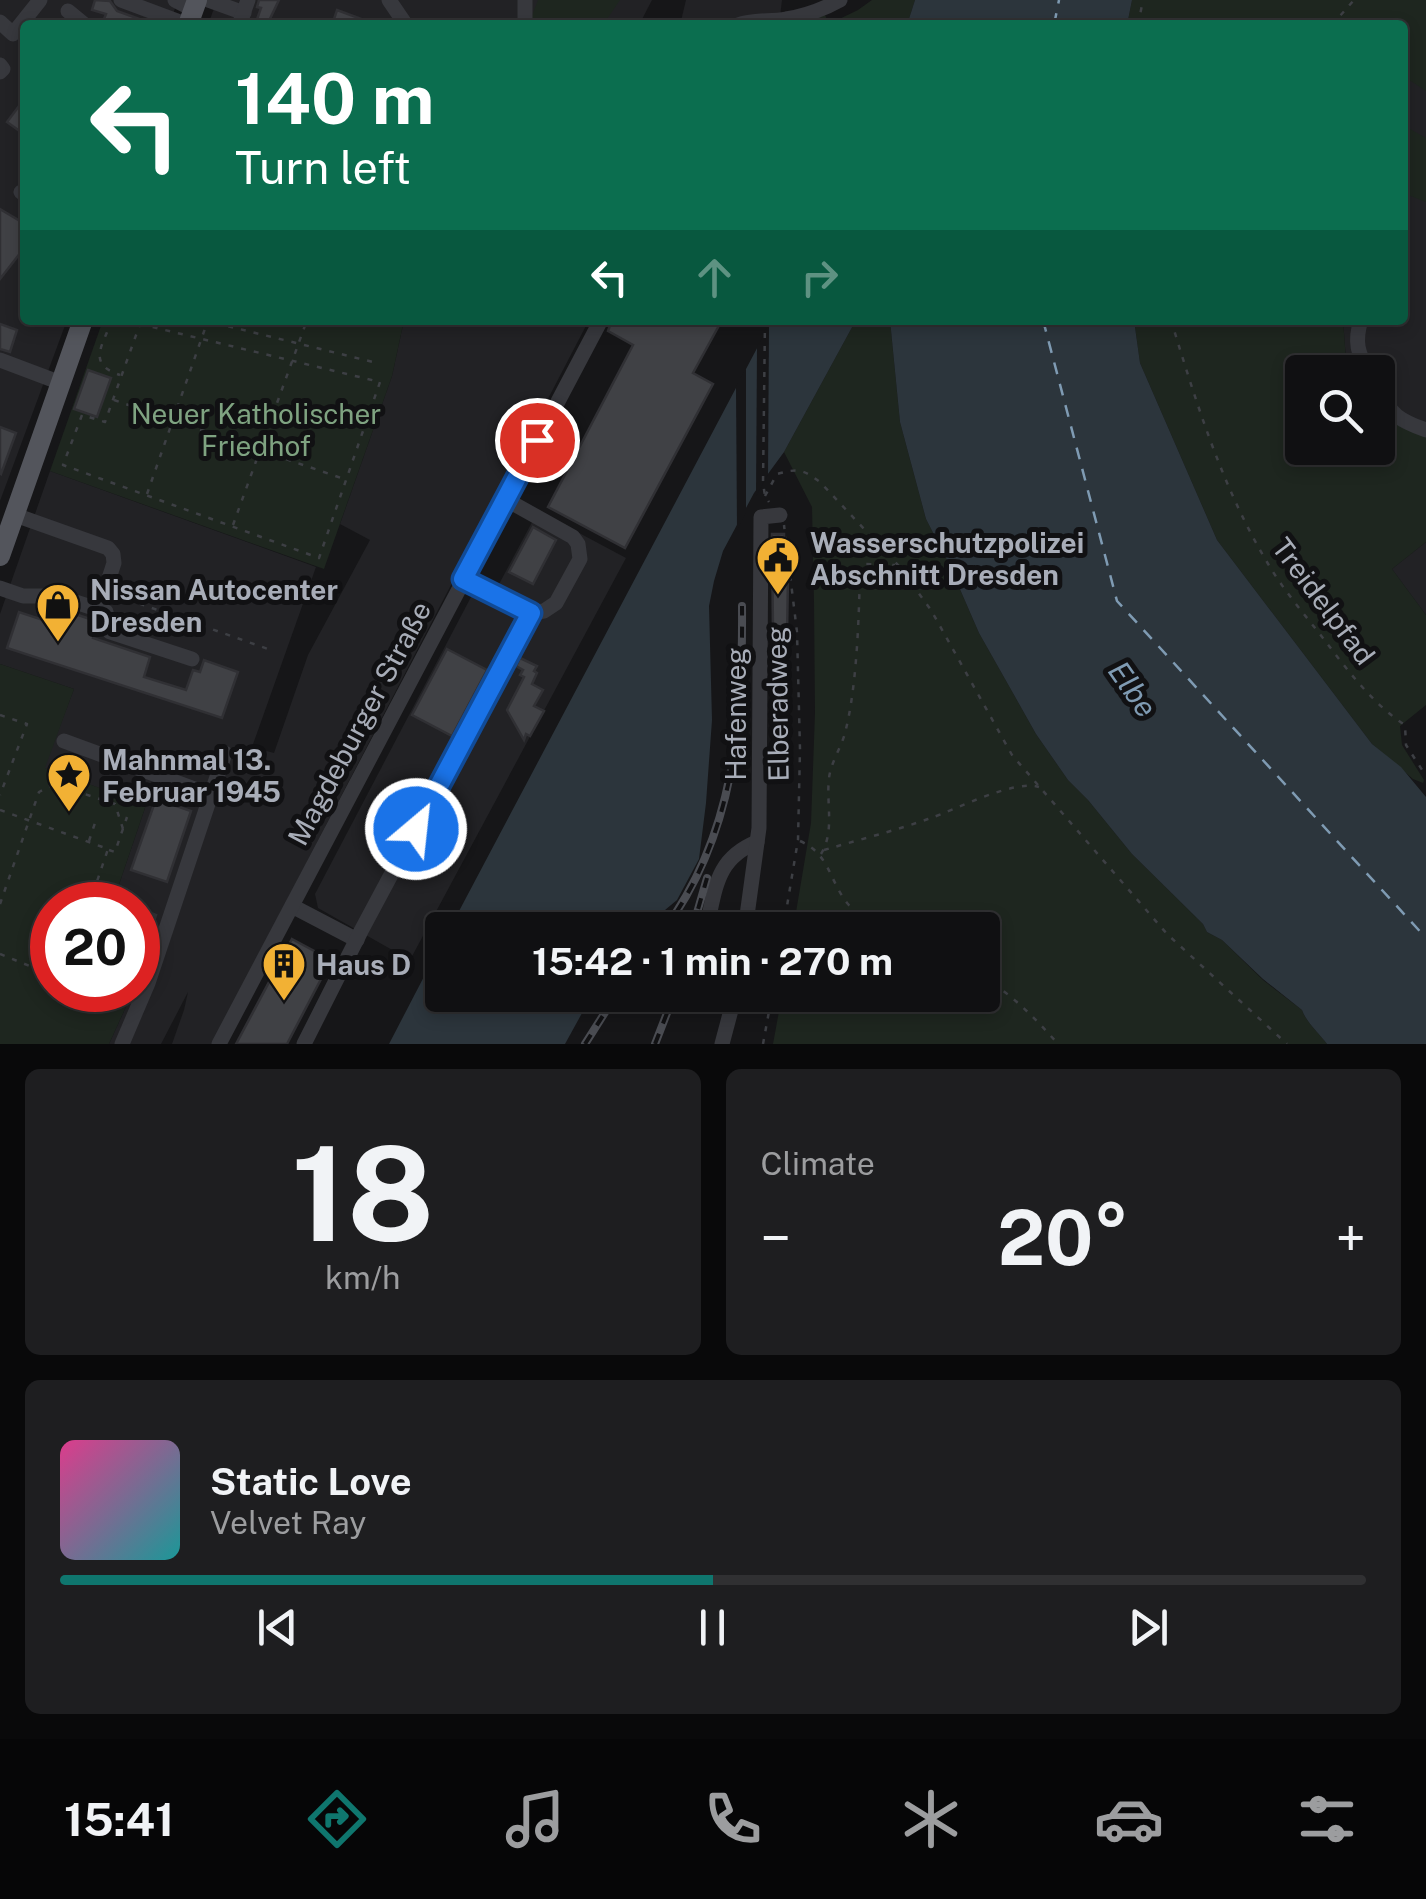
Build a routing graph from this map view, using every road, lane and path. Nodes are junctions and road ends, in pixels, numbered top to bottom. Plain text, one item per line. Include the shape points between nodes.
1 (40, 0) edge
2 (122, 0) edge
3 (136, 0) edge
4 (840, 0) edge
5 (1354, 0) edge
6 (68, 11) dead end
7 (191, 11) edge
8 (244, 12) edge
9 (24, 20) edge
10 (79, 20) edge
11 (792, 20) edge
12 (1336, 20) edge
13 (0, 22) edge
14 (20, 25) edge
15 (81, 325) edge
16 (110, 325) edge
17 (140, 325) edge
18 (144, 325) edge
19 (205, 325) edge
20 (225, 325) edge
21 (306, 325) edge
22 (598, 325) edge
23 (764, 325) edge
24 (1174, 325) edge
25 (1359, 325) edge
26 (201, 339) junction
27 (299, 344) junction
28 (1360, 355) edge
29 (0, 360) edge
30 (293, 361) junction
31 (373, 362) dead end
32 (121, 376) junction
33 (61, 383) junction
34 (112, 400) junction
35 (1395, 414) edge
36 (173, 420) junction
37 (1426, 430) edge
38 (260, 450) junction
39 (346, 480) junction
40 (147, 496) junction
41 (764, 496) junction
42 (505, 499) junction
43 (14, 514) junction
44 (780, 514) junction
45 (232, 526) junction
46 (0, 556) edge
47 (898, 565) junction
48 (463, 579) junction
49 (0, 588) edge
50 (104, 591) junction
51 (99, 609) junction
52 (531, 613) junction
53 (268, 649) dead end
54 (192, 659) dead end
55 (0, 715) edge
56 (64, 741) dead end
57 (225, 753) dead end
58 (1426, 776) edge
59 (1040, 788) junction
60 (0, 795) edge
61 (211, 795) junction
62 (0, 810) edge
63 (127, 818) dead end
64 (96, 820) dead end
65 (30, 821) junction
66 (123, 829) junction
67 (798, 840) junction
68 (88, 842) junction
69 (757, 842) junction
70 (108, 849) junction
71 (822, 852) junction
72 (97, 882) edge
73 (0, 904) edge
74 (292, 906) junction
75 (710, 912) edge
76 (747, 912) edge
77 (786, 912) edge
78 (858, 912) edge
79 (357, 940) junction
80 (0, 954) edge
81 (30, 966) edge
82 (1000, 988) edge
83 (730, 1012) edge
84 (769, 1012) edge
85 (122, 1044) edge
86 (219, 1044) edge
87 (304, 1044) edge
88 (722, 1044) edge
89 (763, 1044) edge
90 (1058, 1044) edge
91 (1286, 1044) edge

1 - 9 street
2 - 7 street
3 - 7 street
4 - 11 street
5 - 12 path
6 - 10 street
7 - 8 street
13 - 14 street via 13,34
15 - 33 main road
16 - 32 path via 98,358
17 - 32 path
18 - 26 path
19 - 26 path
20 - 27 path
21 - 27 path
22 - 42 street, Magdeburger Straße
23 - 41 path
24 - 58 path, Treidelpfad via 1213,448 1268,565 1347,669 1405,725 1406,745
25 - 28 street
26 - 30 path
26 - 36 path
27 - 30 path
27 - 31 path
29 - 33 street
30 - 38 path
30 - 39 path via 380,382
32 - 34 path
33 - 43 main road
34 - 36 path
34 - 40 path via 105,422 82,415 63,465
35 - 37 street
36 - 38 path
36 - 40 path
38 - 39 path
38 - 45 path
39 - 45 path via 319,558
40 - 45 path
41 - 44 path, Elberadweg
41 - 47 path via 777,474 807,473
42 - 48 street, Magdeburger Straße
42 - 52 street via 568,533 580,550 556,603
43 - 46 main road
43 - 50 street via 108,548 114,563
44 - 67 path, Elberadweg via 797,632
44 - 69 street, Hafenweg via 761,517
47 - 59 path via 1012,755
47 - 71 path via 860,568 854,676 830,774 830,830
48 - 52 street
48 - 74 street, Magdeburger Straße
49 - 51 street
50 - 51 street
50 - 53 path
51 - 54 street via 106,612 110,632
52 - 79 street
55 - 60 path via 26,724
56 - 61 street
57 - 61 street
59 - 71 path via 1028,784 992,794
59 - 91 path via 1167,934
61 - 85 street
62 - 65 path
63 - 66 path
64 - 68 path
65 - 66 path via 39,792 54,784 115,804
65 - 68 path
65 - 73 path
66 - 70 path via 116,852
67 - 71 path
67 - 77 path, Elberadweg
68 - 70 path
69 - 75 street via 738,850 721,870
69 - 76 street, Hafenweg
70 - 72 path
71 - 78 path
74 - 79 street
74 - 86 street, Magdeburger Straße
79 - 87 street
80 - 81 path
82 - 90 path
83 - 88 street
84 - 89 path

